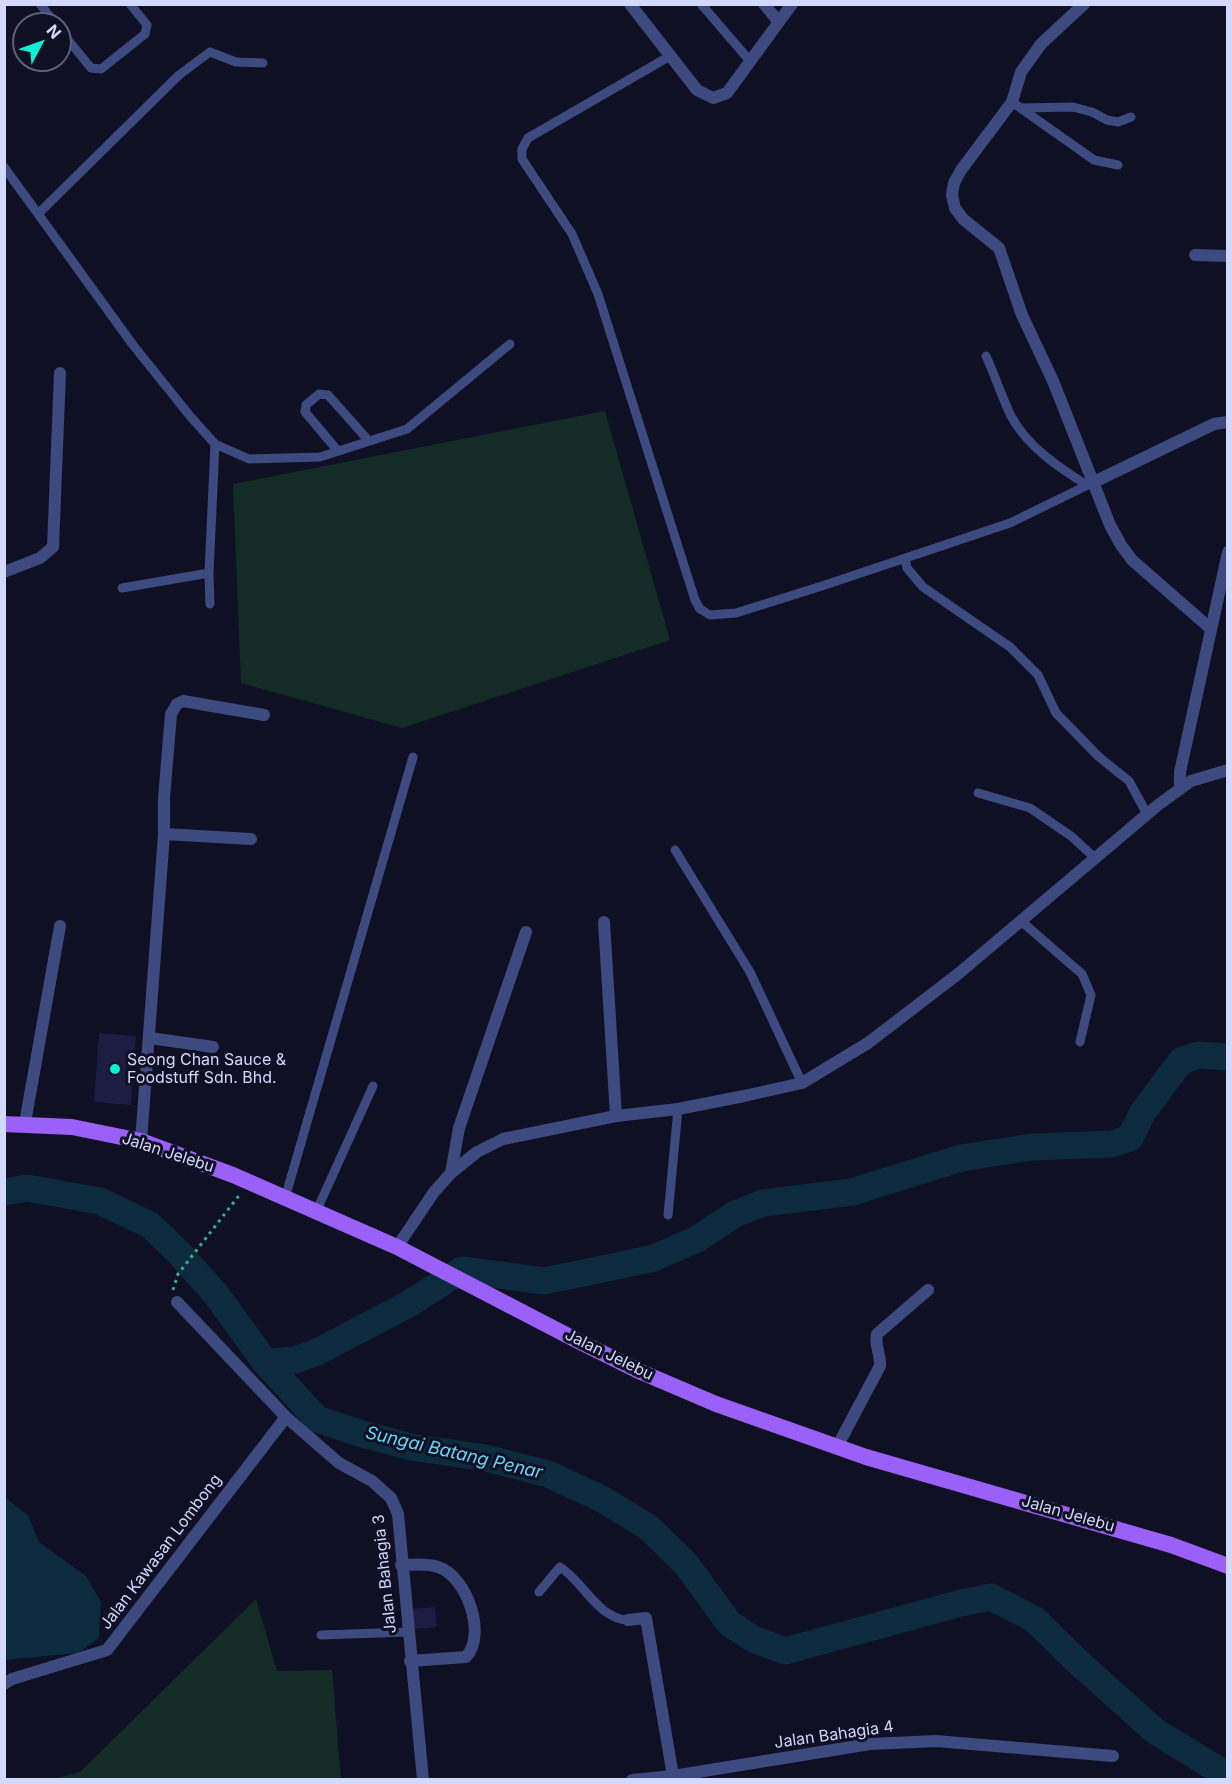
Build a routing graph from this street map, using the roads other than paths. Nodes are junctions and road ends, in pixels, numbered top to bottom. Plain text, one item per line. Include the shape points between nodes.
1 (130, 4) edge
2 (630, 4) edge
3 (701, 4) edge
4 (764, 4) edge
5 (792, 4) edge
6 (1084, 4) edge
7 (778, 21) junction
8 (72, 45) edge
9 (670, 56) junction
10 (750, 61) junction
11 (263, 63) dead end
12 (1017, 105) junction
13 (1131, 117) dead end
14 (1118, 165) dead end
15 (4, 167) edge
16 (38, 214) junction
17 (1195, 255) dead end
18 (1227, 255) edge
19 (510, 344) dead end
20 (986, 356) dead end
21 (60, 373) dead end
22 (1227, 422) edge
23 (369, 441) junction
24 (215, 444) junction
25 (338, 451) junction
26 (1090, 484) junction
27 (1227, 552) edge
28 (905, 558) junction
29 (4, 572) edge
30 (209, 573) junction
31 (122, 588) dead end
32 (210, 604) dead end
33 (1211, 628) junction
34 (264, 715) dead end
35 (413, 757) dead end
36 (1227, 770) edge
37 (1180, 789) junction
38 (978, 793) dead end
39 (1147, 814) junction
40 (164, 834) junction
41 (251, 839) dead end
42 (675, 850) dead end
43 (1095, 858) junction
44 (1021, 921) junction
45 (604, 922) dead end
46 (60, 926) dead end
47 (526, 932) dead end
48 (150, 1038) junction
49 (1080, 1042) dead end
50 (213, 1047) dead end
51 (802, 1083) junction
52 (373, 1086) dead end
53 (678, 1108) junction
54 (616, 1116) junction
55 (25, 1123) junction
56 (4, 1124) edge
57 (141, 1141) junction
58 (451, 1173) junction
59 (285, 1198) junction
60 (316, 1212) junction
61 (668, 1215) dead end
62 (397, 1247) junction
63 (928, 1290) dead end
64 (177, 1302) dead end
65 (286, 1418) junction
66 (837, 1447) junction
67 (401, 1566) junction
68 (1227, 1566) edge
69 (539, 1592) dead end
70 (628, 1620) joint
71 (408, 1632) junction
72 (321, 1635) dead end
73 (410, 1661) junction
74 (4, 1684) edge
75 (1113, 1756) dead end
76 (673, 1776) junction
77 (423, 1779) edge
78 (430, 1779) edge
79 (632, 1779) edge

1 - 8 lane via 147,25 146,34 101,69 91,68
2 - 9 street
3 - 10 lane
4 - 7 street
5 - 7 street
6 - 12 street via 1041,44 1021,72
7 - 10 street
9 - 10 street via 697,90 713,98 727,93
9 - 28 lane via 528,138 522,159 572,234 598,294 695,600 710,615 736,613
11 - 16 lane via 236,62 210,52 179,75
12 - 13 lane via 1073,107 1118,122
12 - 14 lane via 1094,160
12 - 26 street via 961,170 952,195 963,219 999,248
15 - 16 lane
16 - 24 lane via 133,345
17 - 18 street
19 - 23 lane via 407,429
20 - 26 lane via 1012,418 1030,442 1068,473
21 - 29 street via 53,547 40,558
22 - 26 street via 1214,424
23 - 25 lane
23 - 25 lane via 328,395 319,394 306,405 305,412
24 - 25 lane via 249,459 320,457
24 - 30 lane
26 - 28 lane via 1010,523
26 - 33 street via 1132,560
27 - 33 street
28 - 39 lane via 907,568 923,587 1010,647 1038,675 1056,713 1099,758 1129,781
30 - 31 lane
30 - 32 lane
33 - 37 street via 1180,772
34 - 40 street via 183,701 177,704 171,714
35 - 59 lane
36 - 37 street via 1191,781
37 - 39 street
38 - 43 lane via 1029,808 1071,836
39 - 43 street
40 - 41 street
40 - 48 street
42 - 51 lane via 750,972
43 - 44 street
44 - 49 lane via 1082,974 1091,995
44 - 51 street via 868,1043
45 - 54 street
46 - 55 street
47 - 58 street via 459,1128
48 - 50 street
48 - 57 street
51 - 53 street
52 - 60 lane
53 - 54 street
53 - 61 lane
54 - 58 street via 503,1139 477,1152
55 - 56 main road, Jalan Jelebu
55 - 57 main road, Jalan Jelebu via 72,1126
57 - 59 main road, Jalan Jelebu
58 - 62 street
59 - 60 main road, Jalan Jelebu
60 - 62 main road, Jalan Jelebu
62 - 66 main road, Jalan Jelebu via 652,1376 716,1404
63 - 66 street via 877,1334 880,1366
64 - 65 street, Jalan Bahagia 3
65 - 67 street, Jalan Bahagia 3 via 391,1498 398,1514
65 - 74 street, Jalan Kawasan Lombong via 107,1650
66 - 68 main road, Jalan Jelebu via 1171,1545
67 - 71 street, Jalan Bahagia 3
67 - 73 street via 439,1567 456,1577 469,1597 474,1627 472,1651 466,1657
69 - 70 lane via 560,1567 616,1619
70 - 76 street via 646,1618
71 - 72 lane
71 - 73 street, Jalan Bahagia 3
73 - 77 street, Jalan Bahagia 3
75 - 76 street, Jalan Bahagia 4 via 936,1741 870,1744
76 - 79 street, Jalan Bahagia 4
77 - 78 street

